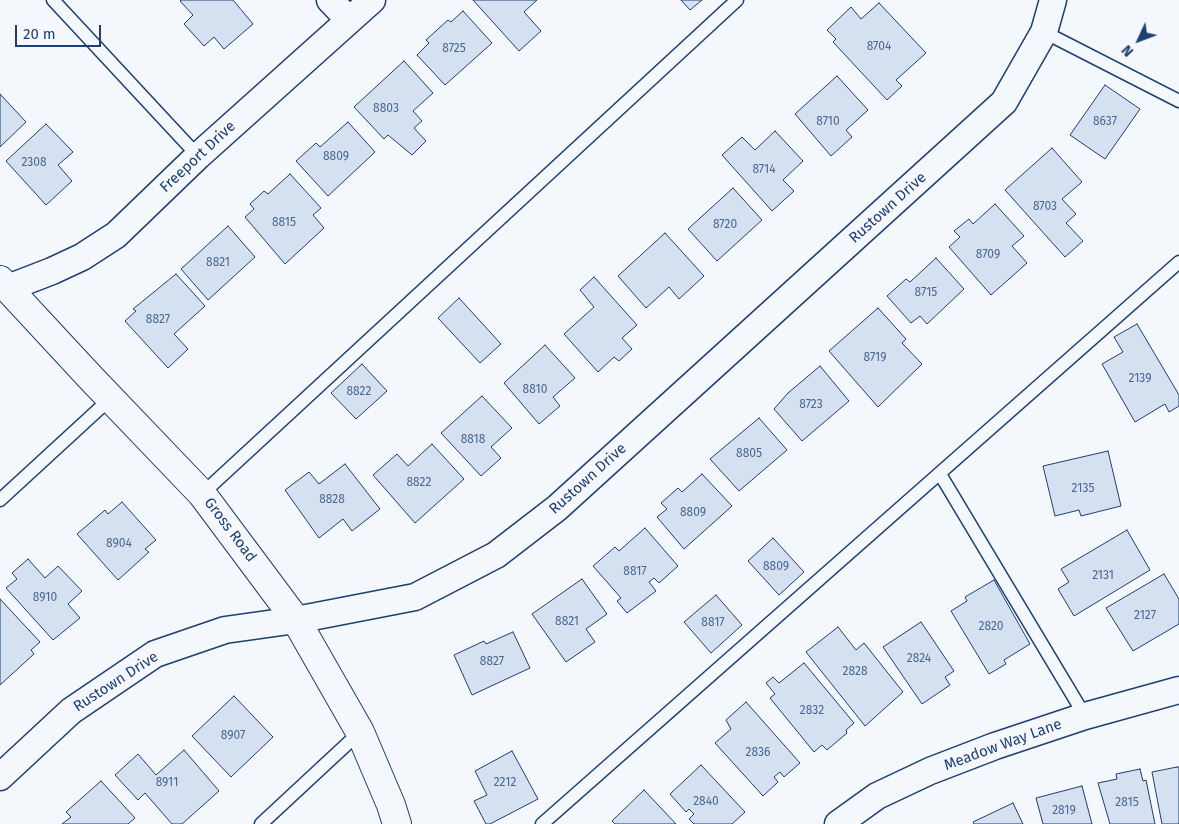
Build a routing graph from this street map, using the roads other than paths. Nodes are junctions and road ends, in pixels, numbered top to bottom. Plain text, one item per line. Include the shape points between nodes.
1 (53, 0) edge
2 (330, 0) edge
3 (372, 0) edge
4 (737, 0) edge
5 (1053, 0) edge
6 (350, 20) junction
7 (1044, 32) junction
8 (1179, 101) edge
9 (198, 156) junction
10 (1179, 262) edge
11 (4, 284) edge
12 (111, 398) junction
13 (940, 474) junction
14 (202, 494) junction
15 (0, 500) edge
16 (296, 620) junction
17 (1179, 690) edge
18 (1085, 716) junction
19 (360, 732) junction
20 (0, 777) edge
21 (261, 824) edge
22 (397, 824) edge
23 (542, 824) edge
24 (838, 824) edge

1 - 9 lane
2 - 6 street
3 - 6 street, Freeport Drive
4 - 14 lane
5 - 7 street, Rustown Drive
6 - 9 street, Freeport Drive
7 - 8 lane
7 - 16 street, Rustown Drive via 1004,102 557,508 496,555 415,597
9 - 11 street, Freeport Drive via 116,234 82,257 52,271
10 - 13 lane
11 - 12 street, Gross Road
12 - 14 street, Gross Road
12 - 15 lane
13 - 18 lane
13 - 23 lane
14 - 16 street, Gross Road
16 - 19 street, Gross Road
16 - 20 street, Rustown Drive via 225,630 155,654 71,711
17 - 18 street, Meadow Way Lane
18 - 24 street, Meadow Way Lane via 930,771 877,796
19 - 21 lane
19 - 22 street, Gross Road

